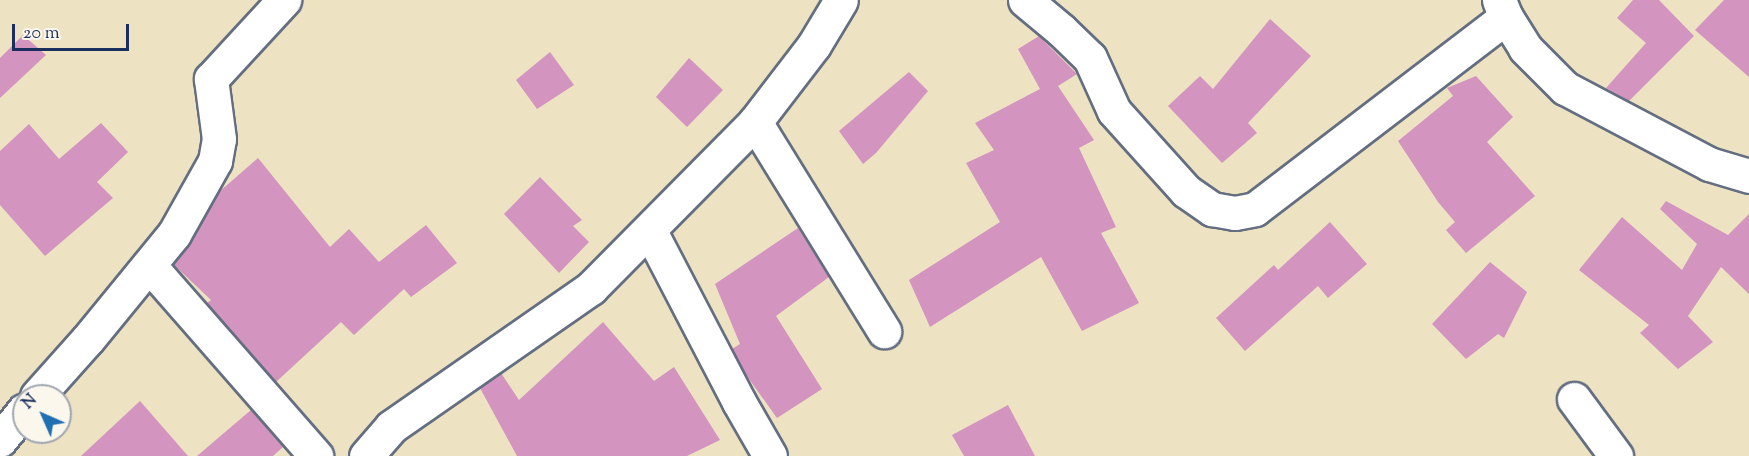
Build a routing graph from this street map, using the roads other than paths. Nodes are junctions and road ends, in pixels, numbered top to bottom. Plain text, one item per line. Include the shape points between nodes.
1 (284, 0) edge
2 (841, 0) edge
3 (1025, 0) edge
4 (1502, 9) edge
5 (755, 122) junction
6 (1749, 176) edge
7 (650, 231) junction
8 (149, 265) junction
9 (884, 331) dead end
10 (48, 384) edge
11 (1574, 399) dead end
12 (12, 425) edge
13 (0, 440) edge
14 (316, 456) edge
15 (366, 456) edge
16 (770, 456) edge
17 (1616, 456) edge

1 - 8 street via 211,79 219,139 215,161 174,234
2 - 5 street via 814,45
3 - 4 street via 1090,58 1114,111 1186,191 1212,209 1235,213 1256,209
4 - 6 street via 1525,48 1565,88 1709,164
5 - 7 street
5 - 9 street
7 - 15 street via 591,288 391,427
7 - 16 street
8 - 10 street
8 - 14 street
11 - 17 street
12 - 13 street

